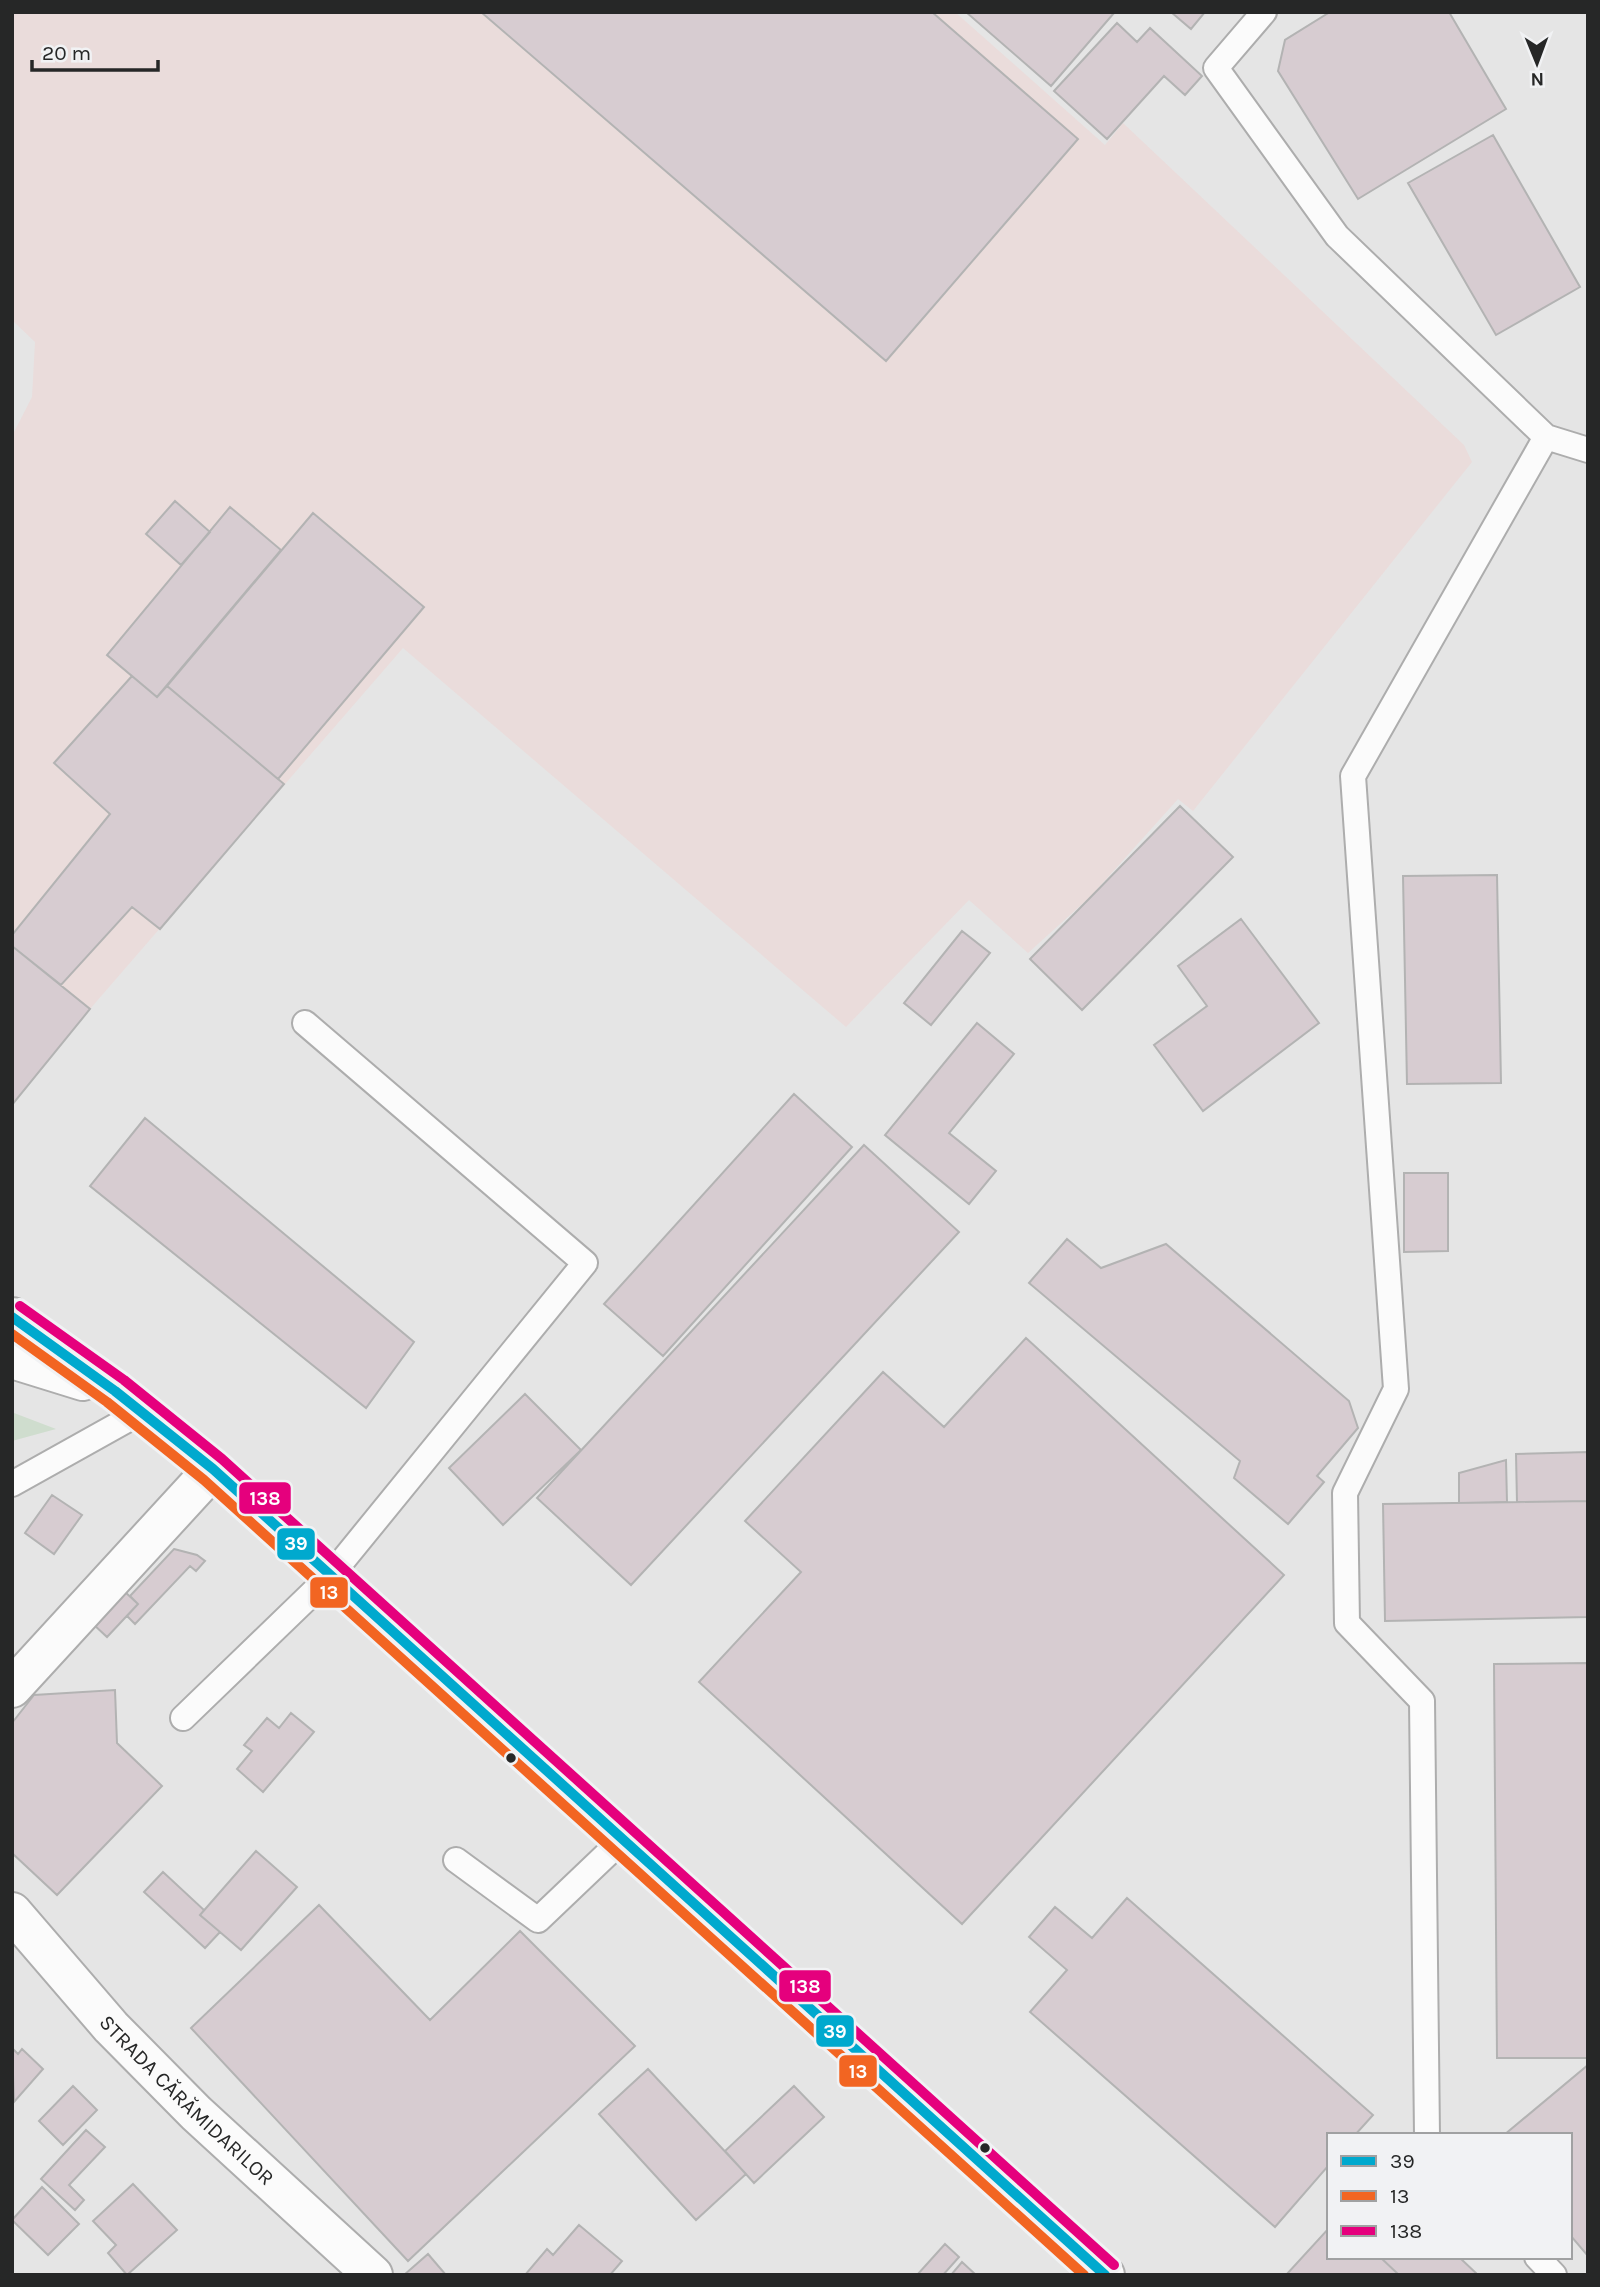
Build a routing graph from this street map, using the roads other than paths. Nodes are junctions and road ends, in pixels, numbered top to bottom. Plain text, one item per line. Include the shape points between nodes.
1 (1264, 12) edge
2 (1546, 437) junction
3 (1588, 450) edge
4 (305, 1023) dead end
5 (12, 1317) edge
6 (12, 1359) edge
7 (128, 1402) junction
8 (213, 1469) junction
9 (12, 1485) edge
10 (331, 1575) junction
11 (12, 1688) edge
12 (183, 1718) dead end
13 (623, 1839) junction
14 (456, 1860) dead end
15 (12, 1912) edge
16 (1427, 2133) edge
17 (1539, 2259) edge
18 (373, 2275) edge
19 (1105, 2275) edge
20 (1554, 2275) edge

1 - 2 lane via 1216,68 1337,236
2 - 3 lane
2 - 16 lane via 1353,776 1396,1389 1345,1493 1347,1623 1422,1701
4 - 10 lane via 584,1263
5 - 7 main road
6 - 7 main road
7 - 8 main road
7 - 9 lane
8 - 10 main road
8 - 11 main road
10 - 12 lane
10 - 13 main road
13 - 14 lane via 538,1920
13 - 19 main road
15 - 18 main road, STRADA CĂRĂMIDARILOR via 111,2027 196,2113
17 - 20 lane

